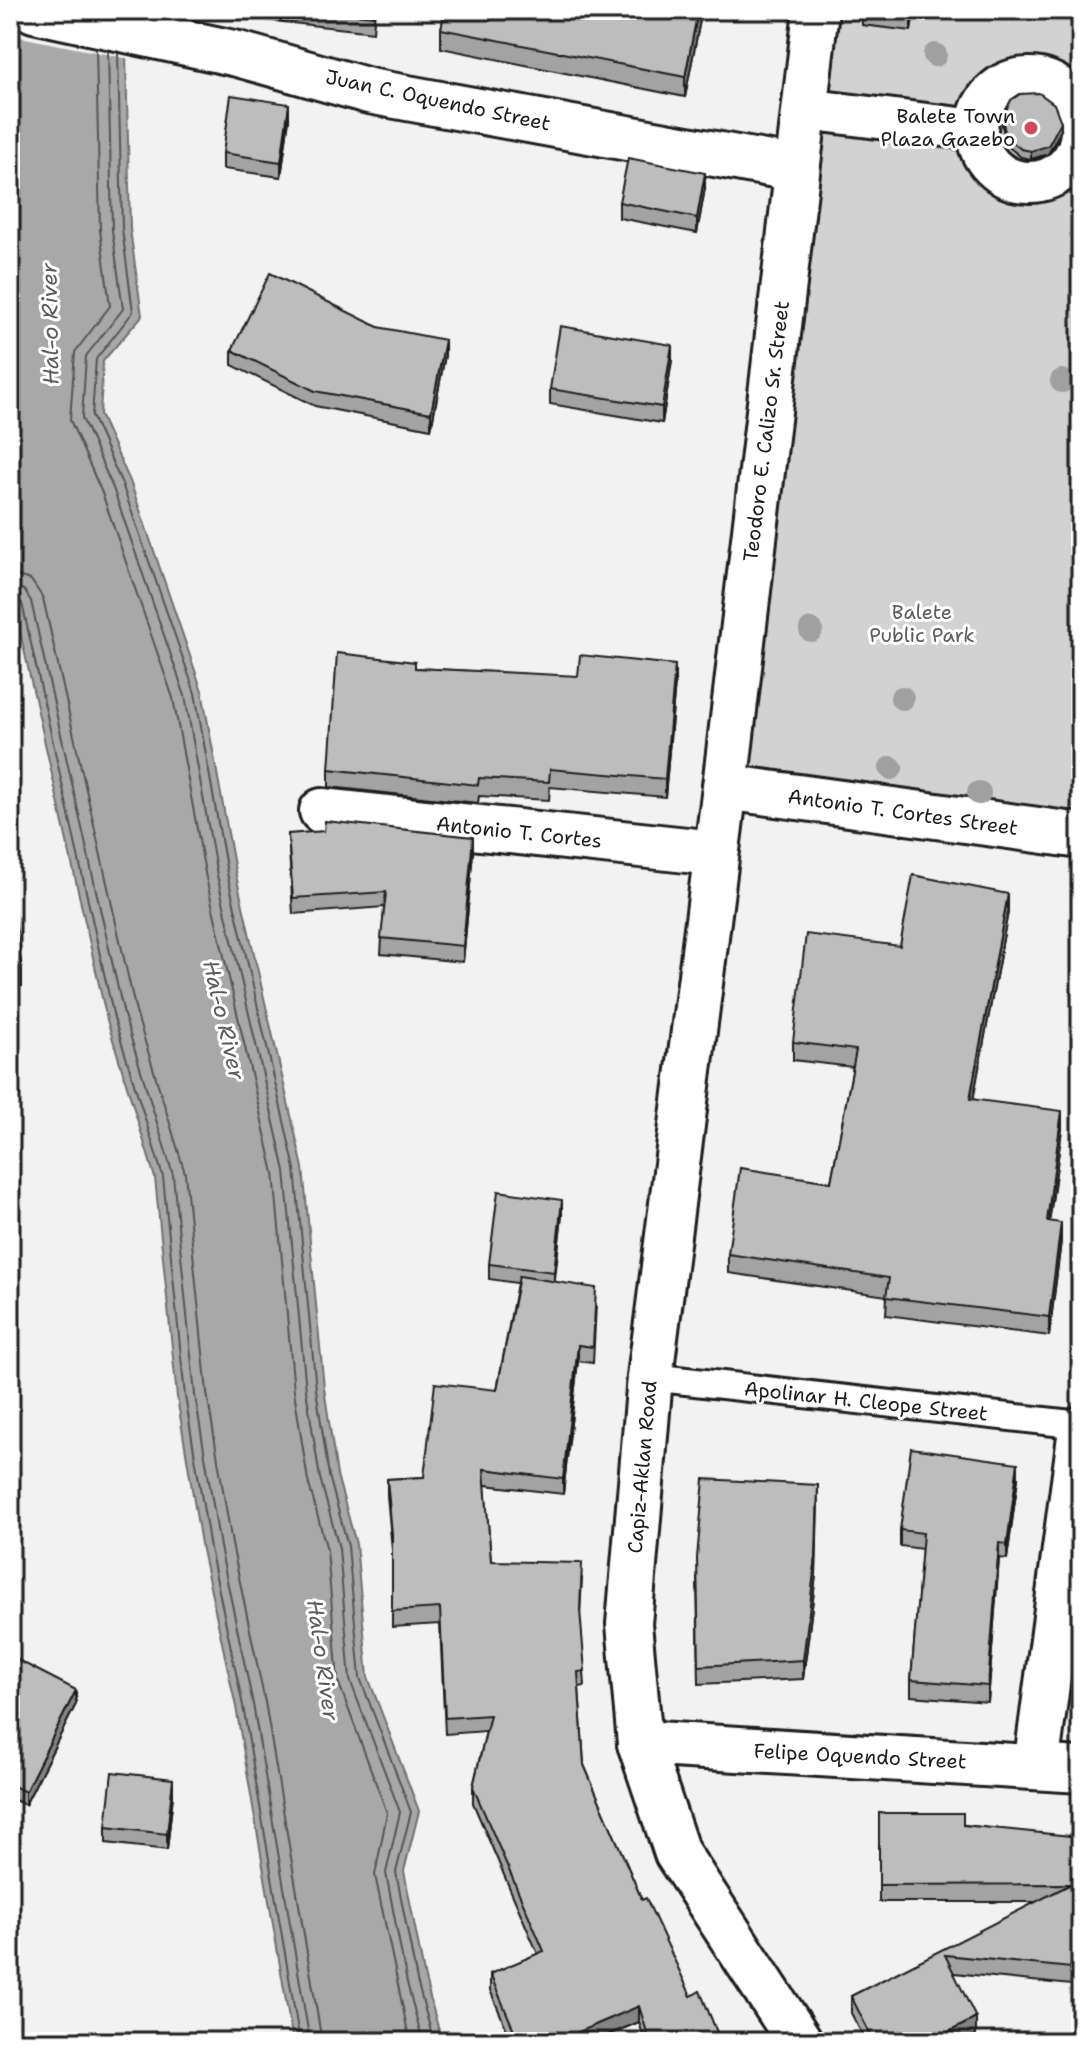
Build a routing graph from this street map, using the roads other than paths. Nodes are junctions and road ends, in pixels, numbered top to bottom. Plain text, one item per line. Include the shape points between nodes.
1 (34, 10) edge
2 (816, 10) edge
3 (805, 109) junction
4 (1081, 124) edge
5 (976, 130) junction
6 (1081, 143) edge
7 (797, 169) junction
8 (725, 787) junction
9 (322, 811) dead end
10 (1081, 836) edge
11 (715, 853) junction
12 (650, 1377) junction
13 (1081, 1427) edge
14 (640, 1743) junction
15 (1036, 1767) junction
16 (1081, 1770) edge
17 (800, 2042) edge

1 - 7 street, Juan C. Oquendo Street via 238,54 369,91
2 - 3 street, Teodoro E. Calizo Sr. Street
3 - 5 street
3 - 7 street, Teodoro E. Calizo Sr. Street
4 - 5 street via 1076,106 1052,82 1036,77 1019,78 989,95
4 - 6 street
5 - 6 street via 985,159 996,172 1024,182 1067,167
7 - 8 street, Teodoro E. Calizo Sr. Street
8 - 10 street, Antonio T. Cortes Street
8 - 11 street, Teodoro E. Calizo Sr. Street
9 - 11 street, Antonio T. Cortes
11 - 12 street, Capiz-Aklan Road
12 - 13 lane, Apolinar H. Cleope Street
12 - 14 street, Capiz-Aklan Road via 629,1624
13 - 15 street
14 - 15 street, Felipe Oquendo Street
14 - 17 street, Capiz-Aklan Road via 677,1853
15 - 16 street, Felipe Oquendo Street

